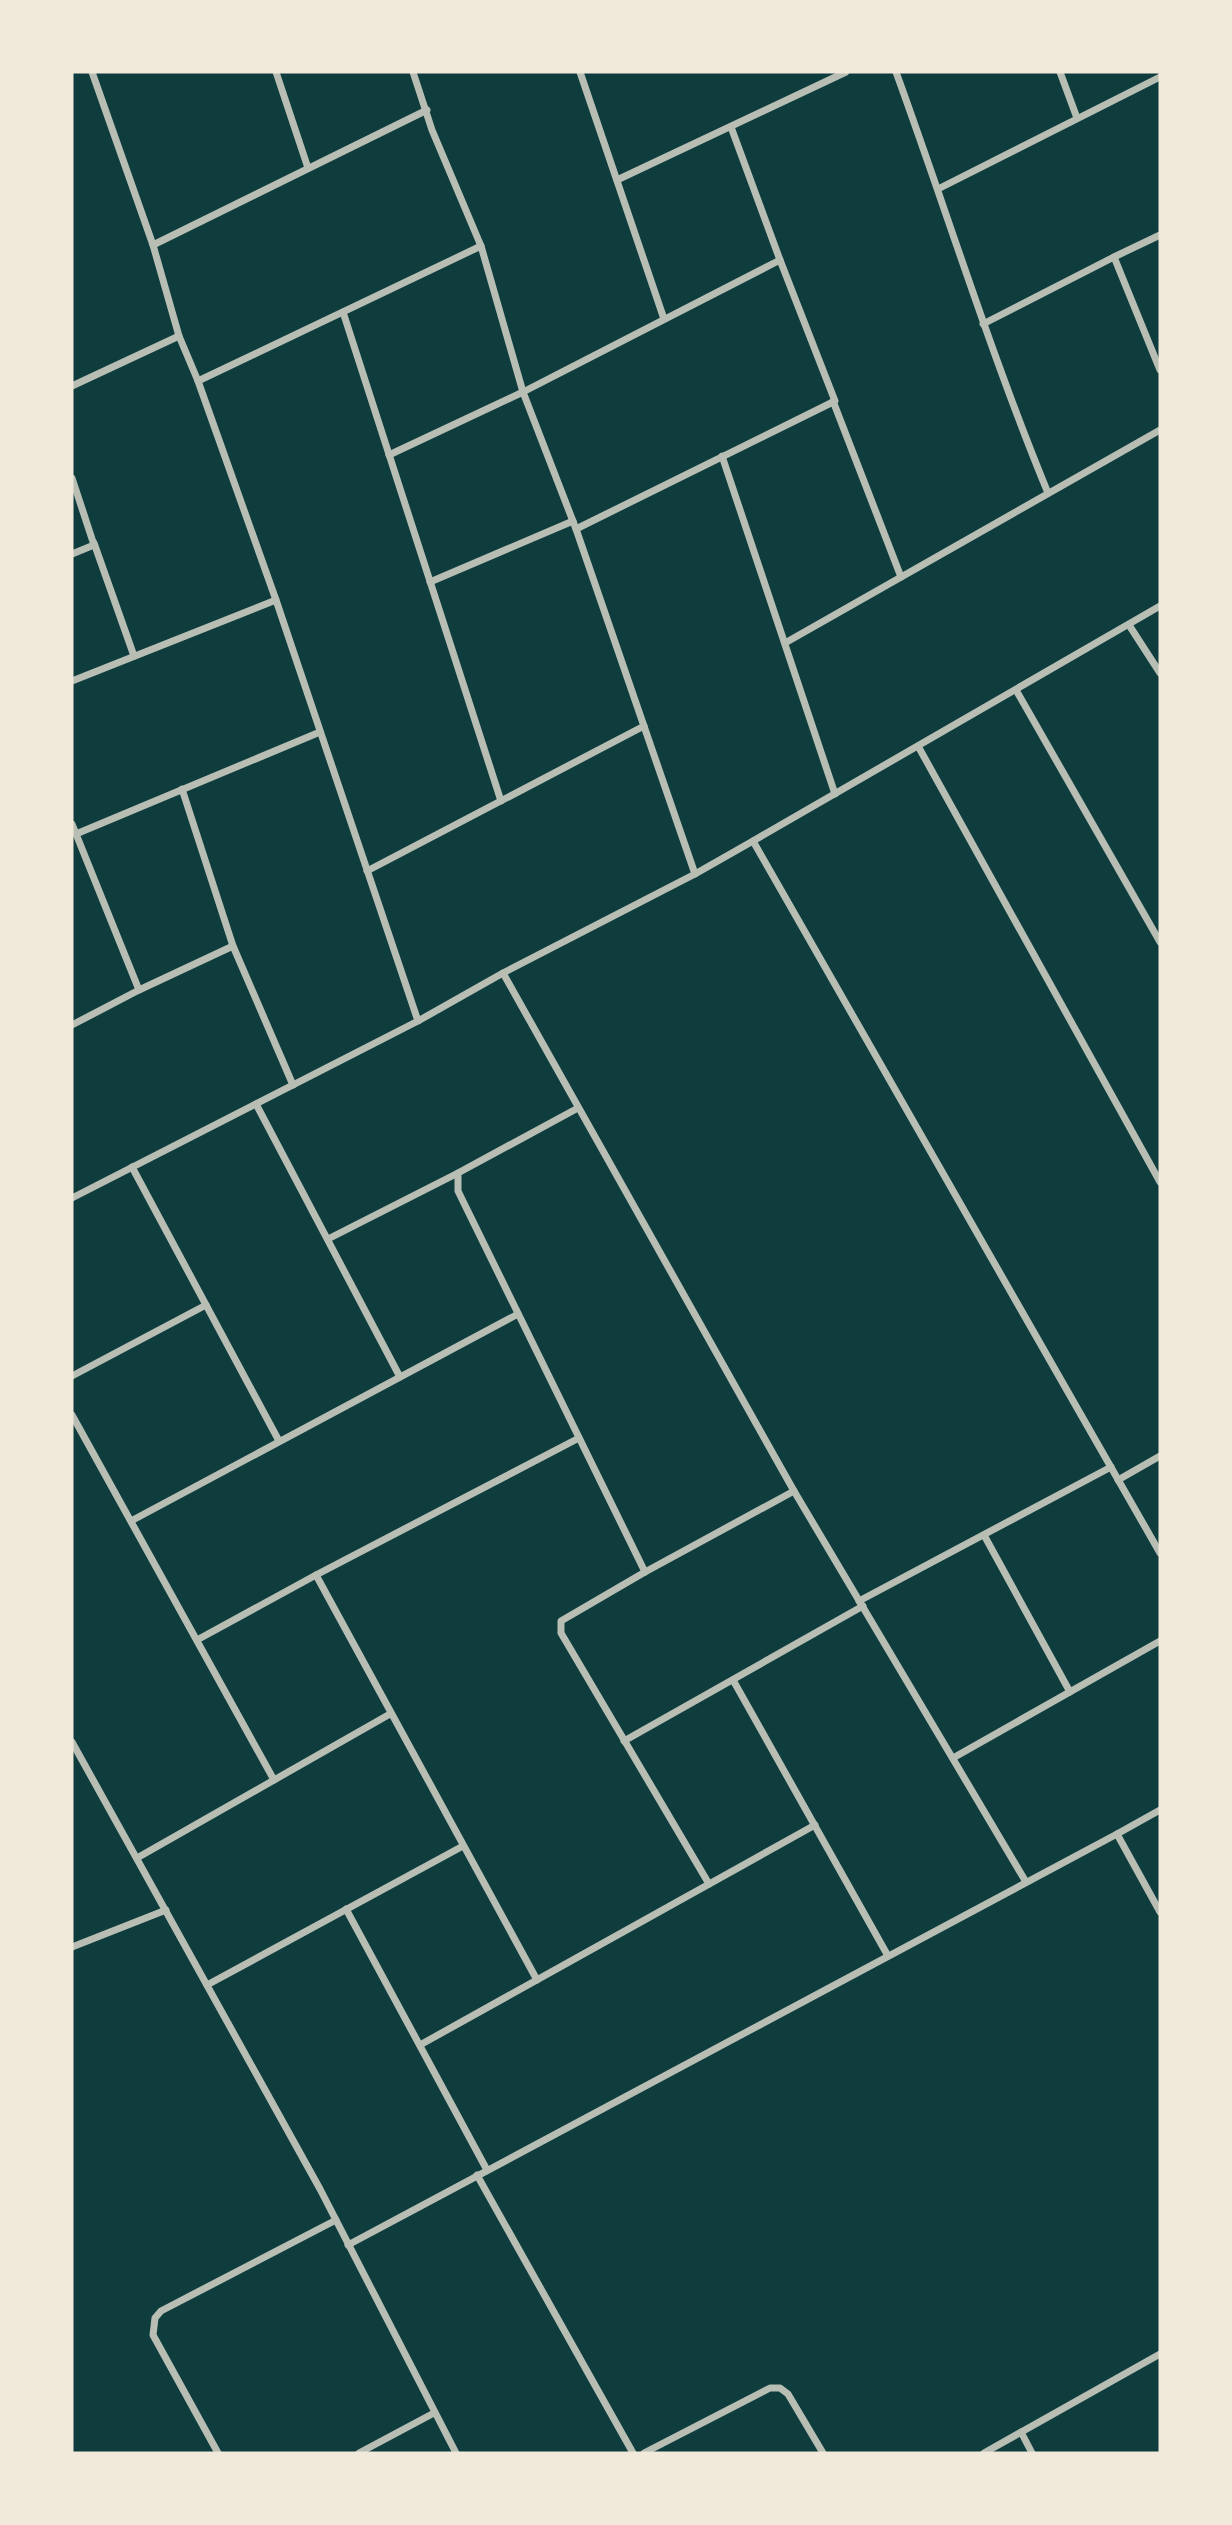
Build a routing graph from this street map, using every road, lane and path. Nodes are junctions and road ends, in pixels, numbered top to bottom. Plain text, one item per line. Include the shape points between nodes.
1 (92, 72) edge
2 (275, 72) edge
3 (413, 72) edge
4 (580, 72) edge
5 (846, 72) edge
6 (896, 72) edge
7 (1060, 72) edge
8 (1160, 77) edge
9 (427, 110) junction
10 (1077, 118) junction
11 (731, 127) junction
12 (308, 168) junction
13 (617, 180) junction
14 (938, 189) junction
15 (1160, 235) edge
16 (153, 244) junction
17 (481, 246) junction
18 (1114, 257) junction
19 (780, 260) junction
20 (343, 312) junction
21 (664, 319) junction
22 (983, 324) junction
23 (179, 336) junction
24 (1160, 370) edge
25 (198, 381) junction
26 (72, 386) edge
27 (523, 392) junction
28 (834, 401) junction
29 (1160, 430) edge
30 (389, 454) junction
31 (722, 456) junction
32 (72, 478) edge
33 (1048, 493) junction
34 (573, 521) junction
35 (576, 529) junction
36 (94, 543) junction
37 (72, 554) edge
38 (901, 577) junction
39 (430, 582) junction
40 (276, 600) junction
41 (1160, 606) edge
42 (1129, 625) junction
43 (785, 643) junction
44 (134, 656) junction
45 (1160, 673) edge
46 (72, 681) edge
47 (1016, 690) junction
48 (644, 726) junction
49 (320, 732) junction
50 (918, 746) junction
51 (182, 789) junction
52 (835, 794) junction
53 (501, 801) junction
54 (72, 824) edge
55 (76, 834) junction
56 (753, 841) junction
57 (368, 871) junction
58 (695, 874) junction
59 (1160, 942) edge
60 (233, 946) junction
61 (503, 973) junction
62 (139, 990) junction
63 (418, 1021) junction
64 (72, 1025) edge
65 (293, 1085) junction
66 (256, 1104) junction
67 (578, 1108) junction
68 (132, 1167) junction
69 (458, 1172) junction
70 (1160, 1182) edge
71 (72, 1198) edge
72 (328, 1239) junction
73 (206, 1305) junction
74 (518, 1314) junction
75 (72, 1376) edge
76 (400, 1377) junction
77 (72, 1415) edge
78 (579, 1438) junction
79 (279, 1441) junction
80 (1160, 1457) edge
81 (1111, 1467) junction
82 (1118, 1480) junction
83 (794, 1491) junction
84 (131, 1521) junction
85 (984, 1535) junction
86 (1160, 1553) edge
87 (645, 1572) junction
88 (316, 1575) junction
89 (861, 1604) junction
90 (197, 1640) junction
91 (1160, 1641) edge
92 (733, 1679) junction
93 (1070, 1692) junction
94 (390, 1714) junction
95 (624, 1741) junction
96 (72, 1742) edge
97 (953, 1758) junction
98 (274, 1780) junction
99 (1160, 1810) edge
100 (814, 1825) junction
101 (1117, 1834) junction
102 (463, 1846) junction
103 (137, 1858) junction
104 (1026, 1882) junction
105 (709, 1884) junction
106 (346, 1909) junction
107 (166, 1910) junction
108 (1160, 1912) edge
109 (72, 1947) edge
110 (888, 1955) junction
111 (537, 1980) junction
112 (207, 1984) junction
113 (420, 2045) junction
114 (487, 2170) junction
115 (477, 2175) junction
116 (336, 2220) junction
117 (348, 2245) junction
118 (1160, 2354) edge
119 (434, 2413) junction
120 (1021, 2432) junction
121 (218, 2453) edge
122 (359, 2453) edge
123 (456, 2453) edge
124 (633, 2453) edge
125 (643, 2453) edge
126 (823, 2453) edge
127 (984, 2453) edge
128 (1032, 2453) edge

1 - 16 street
2 - 12 street
3 - 9 street
4 - 13 street
5 - 11 street
6 - 14 street
7 - 10 street
8 - 10 street
9 - 12 street
9 - 17 street
10 - 14 street
11 - 13 street
11 - 19 street
12 - 16 street
13 - 21 street
14 - 22 street
15 - 18 street
16 - 23 street
17 - 20 street
17 - 27 street
18 - 22 street
18 - 24 street
19 - 21 street
19 - 28 street
20 - 25 street
20 - 30 street
21 - 27 street
22 - 33 street
23 - 25 street
23 - 26 street
25 - 40 street
27 - 30 street
27 - 34 street
28 - 31 street
28 - 38 street
29 - 33 street
30 - 39 street
31 - 35 street
31 - 43 street
32 - 36 street
33 - 38 street
34 - 35 street
34 - 39 street
35 - 48 street
36 - 37 street
36 - 44 street
38 - 43 street
39 - 53 street
40 - 44 street
40 - 49 street
41 - 42 street
42 - 45 street
42 - 47 street
43 - 52 street
44 - 46 street
47 - 50 street
47 - 59 street
48 - 53 street
48 - 58 street
49 - 51 street
49 - 57 street
50 - 52 street
50 - 70 street
51 - 55 street
51 - 60 street
52 - 56 street
53 - 57 street
54 - 55 street
55 - 62 street
56 - 58 street
56 - 81 street
57 - 63 street
58 - 61 street
60 - 62 street
60 - 65 street
61 - 63 street
61 - 67 street
62 - 64 street
63 - 65 street
65 - 66 street
66 - 68 street
66 - 72 street
67 - 69 street
67 - 83 street
68 - 71 street
68 - 73 street
69 - 72 street
69 - 74 street via 458,1191
72 - 76 street
73 - 75 street
73 - 79 street
74 - 76 street
74 - 78 street
76 - 79 street
77 - 84 street
78 - 87 street
78 - 88 street
79 - 84 street
80 - 82 street
81 - 82 street
81 - 85 street
82 - 86 street
83 - 87 street
83 - 89 street
84 - 90 street
85 - 89 street
85 - 93 street
87 - 95 street via 561,1620 562,1633
88 - 90 street
88 - 94 street
89 - 92 street
89 - 97 street
90 - 98 street
91 - 93 street
92 - 95 street
92 - 100 street
93 - 97 street
94 - 98 street
94 - 102 street
95 - 105 street
96 - 103 street
97 - 104 street
98 - 103 street
99 - 101 street
100 - 105 street
100 - 110 street
101 - 104 street
101 - 108 street
102 - 106 street
102 - 111 street
103 - 107 street
104 - 110 street
105 - 111 street
106 - 112 street
106 - 113 street
107 - 109 street
107 - 112 street
110 - 114 street
111 - 113 street
112 - 116 street
113 - 114 street
114 - 115 street
115 - 117 street
115 - 124 street
116 - 117 street
116 - 121 street via 155,2318 153,2335
117 - 119 street
118 - 120 street
119 - 122 street
119 - 123 street
120 - 127 street
120 - 128 street
125 - 126 street via 770,2388 780,2388

